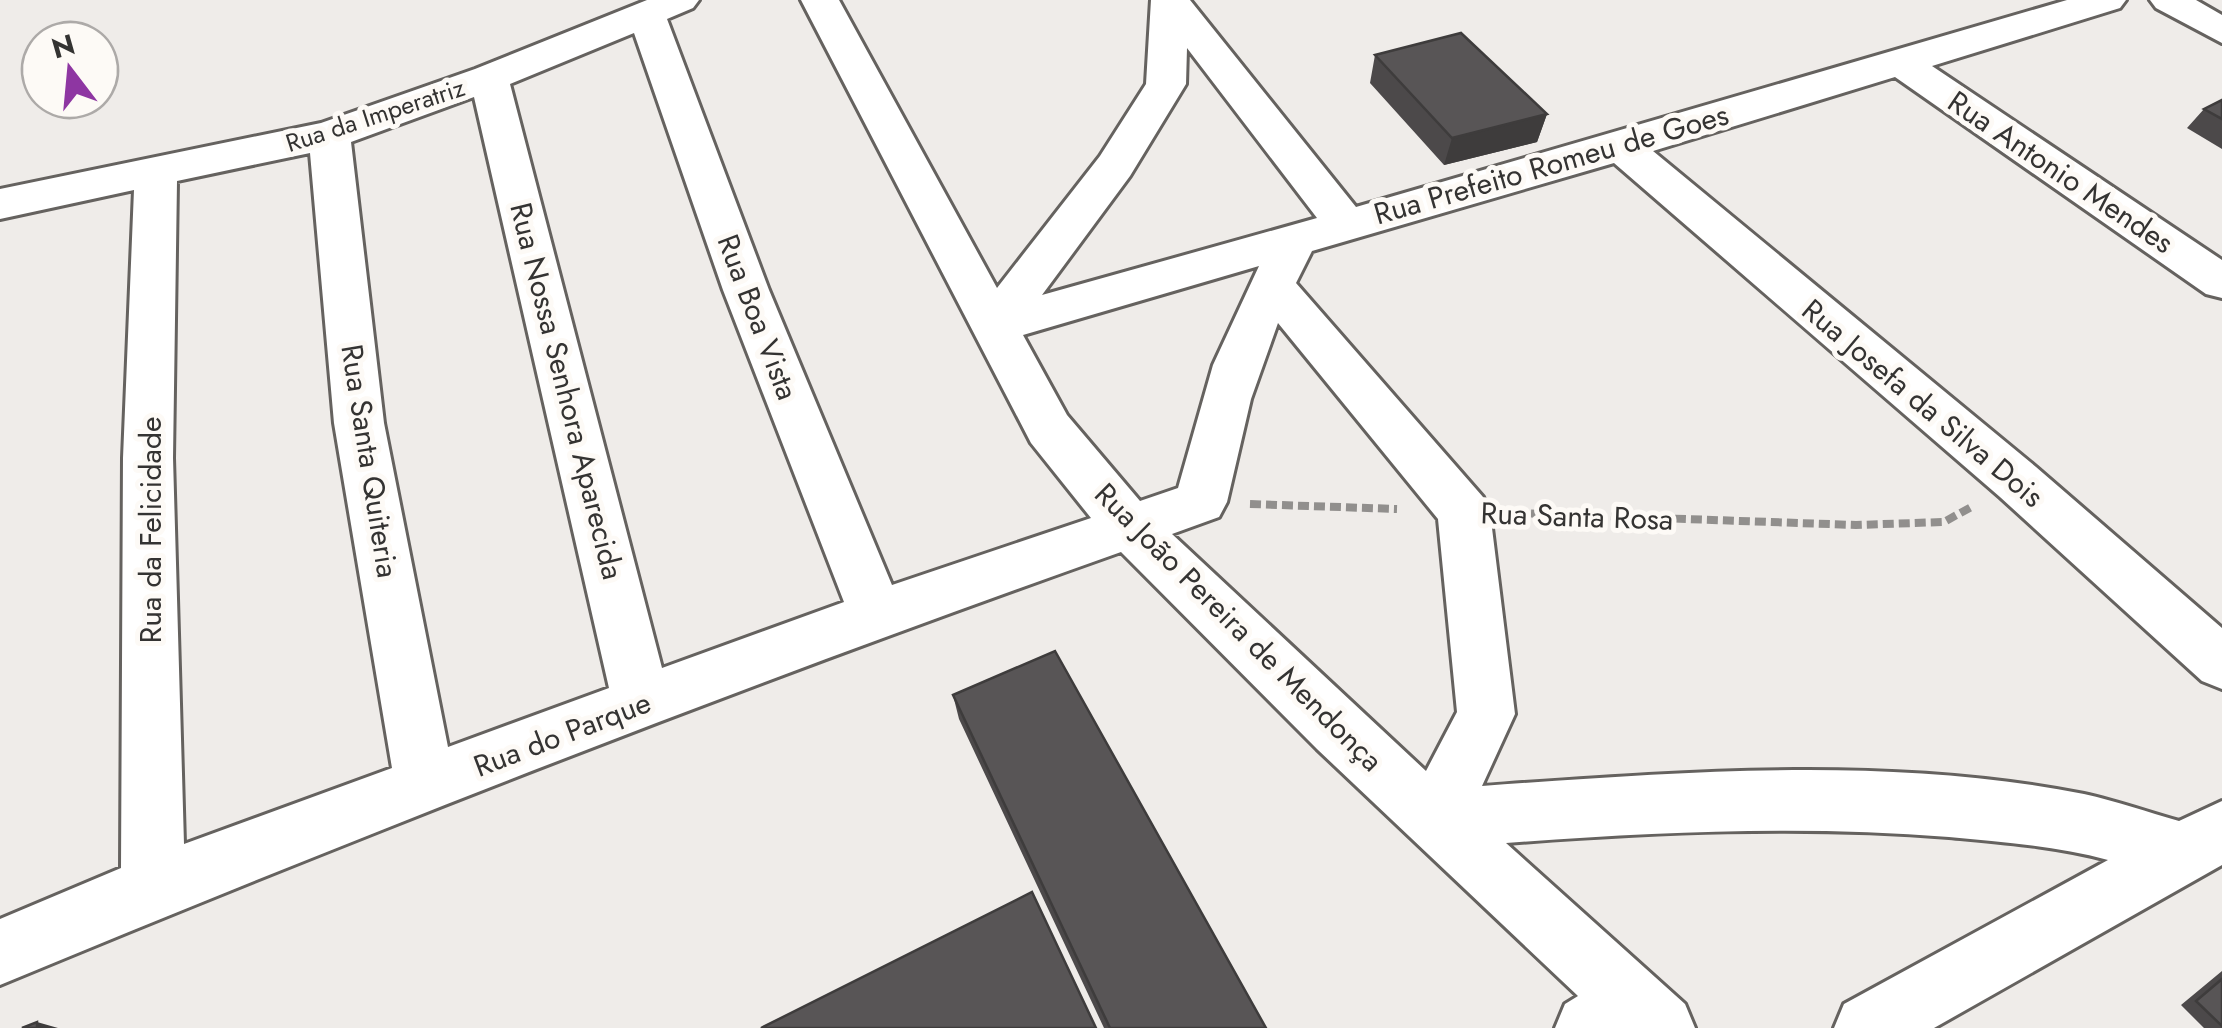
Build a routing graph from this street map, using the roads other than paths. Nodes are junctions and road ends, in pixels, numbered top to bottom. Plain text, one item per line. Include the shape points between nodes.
1 (820, 0) edge
2 (1170, 0) edge
3 (2107, 0) edge
4 (2169, 0) edge
5 (664, 8) edge
6 (2222, 30) edge
7 (1900, 62) junction
8 (489, 78) junction
9 (329, 135) junction
10 (1621, 147) junction
11 (156, 174) junction
12 (0, 204) edge
13 (1346, 223) junction
14 (1297, 236) junction
15 (2222, 282) edge
16 (1270, 284) junction
17 (994, 326) junction
18 (1128, 524) junction
19 (877, 614) junction
20 (2222, 663) edge
21 (642, 704) junction
22 (425, 786) junction
23 (1434, 818) junction
24 (2202, 842) edge
25 (153, 887) junction
26 (0, 952) edge
27 (1628, 1019) edge
28 (1868, 1028) edge

1 - 17 street, Rua João Pereira de Mendonça
2 - 13 street
2 - 17 street via 1166,84 1115,166
3 - 7 street, Rua Prefeito Romeu de Goes
4 - 6 street
5 - 8 street, Rua da Imperatriz
5 - 19 street, Rua Boa Vista via 746,290
7 - 10 street, Rua Prefeito Romeu de Goes
7 - 15 street, Rua Antonio Mendes
8 - 9 street, Rua da Imperatriz
8 - 21 street, Rua Nossa Senhora Aparecida
9 - 11 street, Rua da Imperatriz
9 - 22 street, Rua Santa Quiteria via 359,423
10 - 13 street, Rua Prefeito Romeu de Goes
10 - 20 street, Rua Josefa da Silva Dois
11 - 12 street, Rua da Imperatriz
11 - 25 street, Rua da Felicidade via 148,458
13 - 14 street, Rua Prefeito Romeu de Goes
14 - 16 street
14 - 17 street, Rua Prefeito Romeu de Goes
16 - 18 street via 1222,405 1200,502
16 - 23 street via 1464,512 1486,714
17 - 18 street, Rua João Pereira de Mendonça via 1049,429
18 - 19 street, Rua do Parque
18 - 23 street, Rua João Pereira de Mendonça
19 - 21 street, Rua do Parque
21 - 22 street, Rua do Parque
22 - 25 street, Rua do Parque
23 - 24 street via 1666,802 1848,803 2077,822
23 - 27 street, Rua João Pereira de Mendonça
24 - 28 street
25 - 26 street, Rua do Parque

